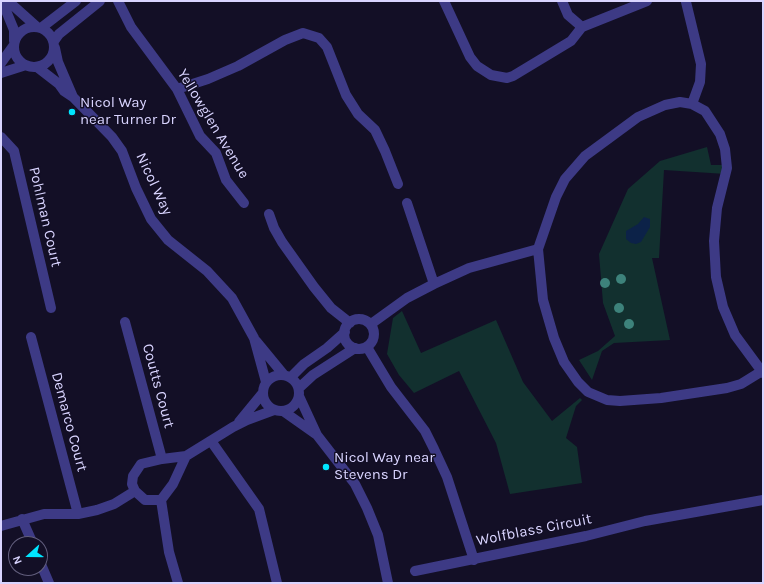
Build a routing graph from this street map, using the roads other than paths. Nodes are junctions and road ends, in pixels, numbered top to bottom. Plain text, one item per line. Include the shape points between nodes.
1 (2, 1) edge
2 (8, 1) edge
3 (76, 1) edge
4 (100, 1) edge
5 (118, 1) edge
6 (444, 1) edge
7 (562, 1) edge
8 (647, 1) edge
9 (686, 2) edge
10 (39, 27) junction
11 (582, 27) junction
12 (14, 43) junction
13 (54, 44) junction
14 (1, 63) edge
15 (26, 65) junction
16 (37, 67) junction
17 (1, 73) edge
18 (177, 89) junction
19 (73, 97) junction
20 (692, 104) junction
21 (1, 137) edge
22 (398, 184) dead end
23 (244, 203) dead end
24 (407, 203) dead end
25 (269, 214) dead end
26 (538, 249) junction
27 (434, 284) junction
28 (51, 308) dead end
29 (125, 322) dead end
30 (371, 324) junction
31 (347, 327) junction
32 (31, 337) dead end
33 (254, 338) junction
34 (367, 347) junction
35 (355, 348) junction
36 (762, 372) edge
37 (287, 376) junction
38 (266, 382) junction
39 (299, 392) junction
40 (262, 394) junction
41 (279, 411) junction
42 (233, 427) junction
43 (317, 434) junction
44 (211, 441) junction
45 (186, 456) junction
46 (162, 459) junction
47 (135, 491) junction
48 (161, 500) junction
49 (763, 500) edge
50 (78, 514) junction
51 (22, 519) junction
52 (1, 526) edge
53 (29, 536) edge
54 (474, 560) junction
55 (414, 571) dead end
56 (178, 583) edge
57 (278, 583) edge
58 (388, 583) edge

1 - 12 street via 14,30
2 - 10 street
3 - 10 street
4 - 13 street via 59,34
5 - 18 street, Yellowglen Avenue via 131,26
6 - 11 street via 470,57 477,66 491,75 501,77 513,76 564,46
7 - 11 street via 568,15
8 - 11 street
9 - 20 street via 701,64 700,82
10 - 12 street via 22,31
10 - 13 street via 51,35
12 - 14 street
12 - 15 street via 16,56
13 - 16 street via 51,58
13 - 19 street, Nicol Way via 58,62
15 - 16 street
15 - 17 street
16 - 19 street, Nicol Way
18 - 22 street via 238,66 303,33 319,38 327,47 346,95 358,114 374,130
18 - 23 street, Yellowglen Avenue via 200,136 216,153 226,180
19 - 33 street, Nicol Way via 101,123 122,151 136,188 152,219 168,240 221,285
20 - 26 street via 680,102 665,105 638,117 585,156 565,179
20 - 36 street via 705,111 714,123 725,149 727,168 717,208 714,241 716,277 723,306 735,335
21 - 28 street, Pohlman Court via 14,151
24 - 27 street
25 - 31 street via 278,235 314,287
26 - 27 street via 469,268
26 - 36 street via 543,300 554,338 564,362 588,392 620,401 691,394 741,384
27 - 30 street via 408,298
29 - 46 street, Coutts Court
30 - 31 street via 359,319
30 - 34 street via 373,339
31 - 35 street via 347,342
31 - 37 street via 327,348
32 - 50 street, Demarco Court
33 - 37 street, Nicol Way
33 - 38 street, Nicol Way
34 - 35 street
34 - 54 street, Wolfblass Circuit via 391,387 431,443 447,477
35 - 39 street via 309,378
37 - 38 street via 274,376
37 - 39 street
38 - 40 street
39 - 41 street via 294,406
39 - 43 street
40 - 41 street via 266,404
40 - 42 street via 245,417
41 - 42 street via 247,420
41 - 43 street
42 - 44 street
43 - 58 street via 355,484 367,508 378,535
44 - 45 street
44 - 57 street via 259,509
45 - 46 street
45 - 48 street via 173,484
46 - 47 street via 141,464 135,470 132,484
47 - 48 street via 145,500
47 - 50 street via 114,504
48 - 56 street via 169,552
49 - 54 street, Wolfblass Circuit via 645,522
50 - 51 street via 44,514
51 - 52 street
51 - 53 street
54 - 55 street

